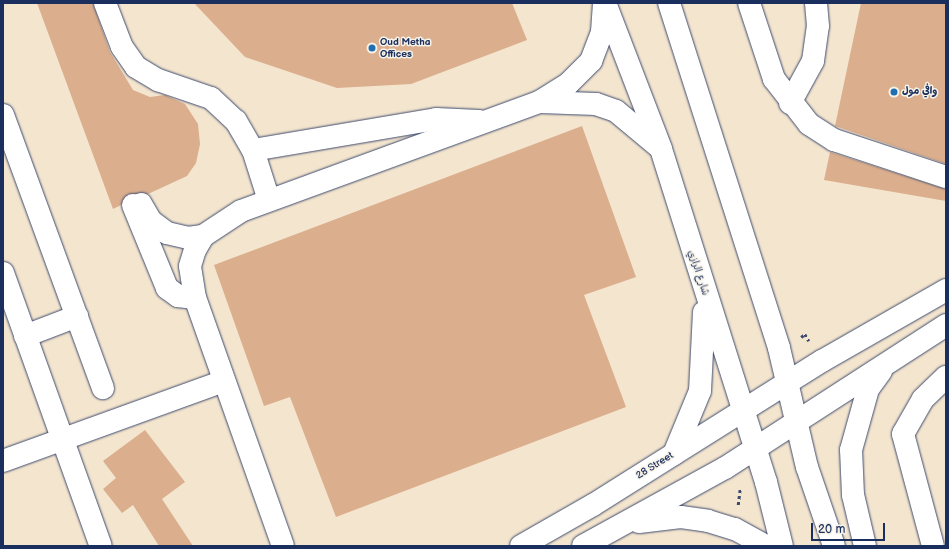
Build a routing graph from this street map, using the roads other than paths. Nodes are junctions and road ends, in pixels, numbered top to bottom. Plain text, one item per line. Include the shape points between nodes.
1 (105, 3) edge
2 (604, 3) edge
3 (669, 3) edge
4 (749, 3) edge
5 (816, 3) edge
6 (539, 102) junction
7 (790, 103) junction
8 (3, 115) edge
9 (485, 122) junction
10 (362, 130) junction
11 (660, 149) junction
12 (252, 150) junction
13 (354, 169) junction
14 (946, 177) edge
15 (269, 200) junction
16 (203, 236) junction
17 (697, 272) junction
18 (4, 278) edge
19 (946, 290) edge
20 (194, 298) junction
21 (77, 316) junction
22 (946, 325) edge
23 (25, 336) junction
24 (889, 364) junction
25 (946, 377) edge
26 (224, 381) junction
27 (786, 383) junction
28 (103, 388) dead end
29 (743, 410) junction
30 (797, 423) junction
31 (62, 440) junction
32 (756, 449) junction
33 (674, 454) junction
34 (3, 460) edge
35 (626, 525) junction
36 (101, 546) edge
37 (283, 546) edge
38 (521, 546) edge
39 (583, 546) edge
40 (766, 546) edge
41 (782, 546) edge
42 (834, 546) edge
43 (865, 546) edge
44 (932, 546) edge

1 - 12 street via 122,47 136,67 158,80 211,98 236,121
2 - 6 street via 602,32 591,61 568,84
2 - 11 street, شارع الرازي
3 - 27 street via 779,348
4 - 7 street via 774,79
5 - 7 street via 818,26 813,61
6 - 9 street
6 - 11 street via 575,101 616,111
7 - 14 street via 809,124 834,140
8 - 21 street
9 - 10 street via 436,119
9 - 13 street
10 - 12 street
10 - 13 street
11 - 17 street, شارع الرازي
12 - 15 street
13 - 15 street
15 - 16 street via 218,224
16 - 20 street via 190,266
16 - 20 street via 188,238 167,233 151,221 136,203 167,288 178,296
17 - 29 street, شارع الرازي
17 - 33 street via 706,321 702,380 693,413
18 - 23 street
19 - 27 street, 28 Street
20 - 26 street
21 - 23 street
21 - 28 street
22 - 24 street
23 - 31 street
24 - 30 street
24 - 43 street via 868,389 852,450 853,494
25 - 44 street via 923,399 903,434
26 - 31 street
26 - 37 street
27 - 29 street, 28 Street
27 - 30 street
29 - 32 street, شارع الرازي
29 - 33 street, 28 Street
30 - 32 street
30 - 42 street via 807,467
31 - 34 street
31 - 36 street
32 - 35 street
32 - 41 street, شارع الرازي
33 - 38 street, 28 Street
35 - 39 street
35 - 40 street via 681,517 708,521 735,529

